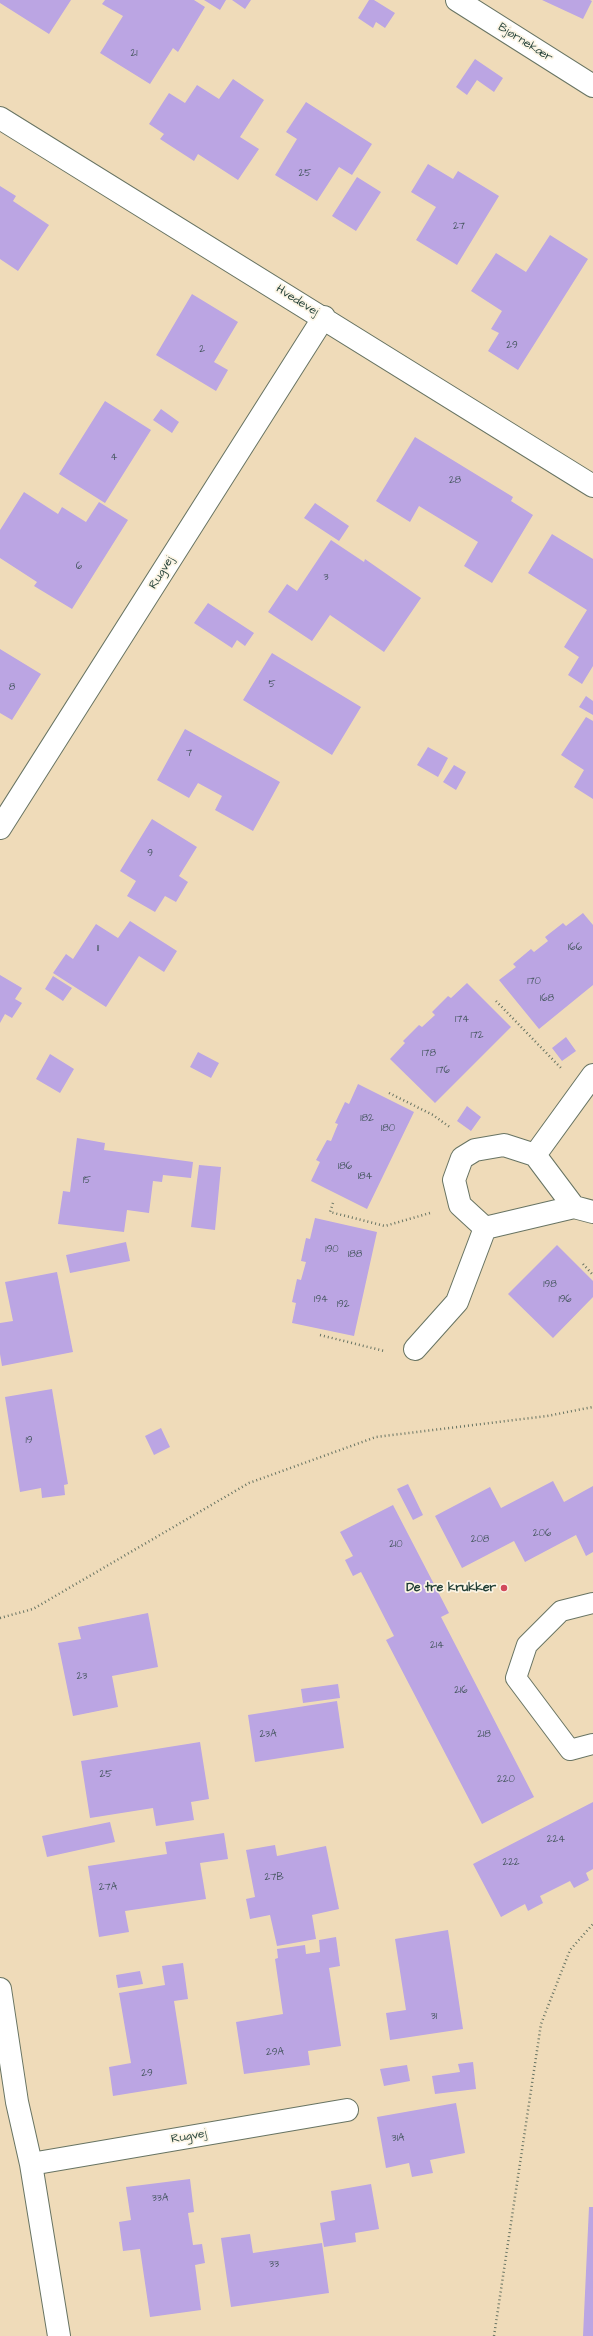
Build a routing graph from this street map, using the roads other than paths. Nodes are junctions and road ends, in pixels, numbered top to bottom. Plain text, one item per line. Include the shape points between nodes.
1 (457, 0) edge
2 (593, 86) edge
3 (0, 118) edge
4 (324, 317) junction
5 (593, 486) edge
6 (0, 827) edge
7 (587, 1082) edge
8 (535, 1155) junction
9 (584, 1210) edge
10 (485, 1228) junction
11 (415, 1349) road end
12 (593, 1603) edge
13 (593, 1744) edge
14 (0, 1989) edge
15 (9, 2102) edge
16 (347, 2110) dead end
17 (32, 2164) junction
18 (59, 2336) edge

1 - 2 street, Bjørnekær
3 - 4 street, Hvedevej
4 - 5 street, Hvedevej
4 - 6 street, Rugvej
7 - 8 street
8 - 9 street
8 - 10 street via 504,1145 475,1150 462,1158 454,1180 460,1205
9 - 10 street
10 - 11 street via 457,1302
12 - 13 lane via 561,1611 527,1645 516,1678 570,1750
14 - 15 street
15 - 17 street
16 - 17 street, Rugvej
17 - 18 street

